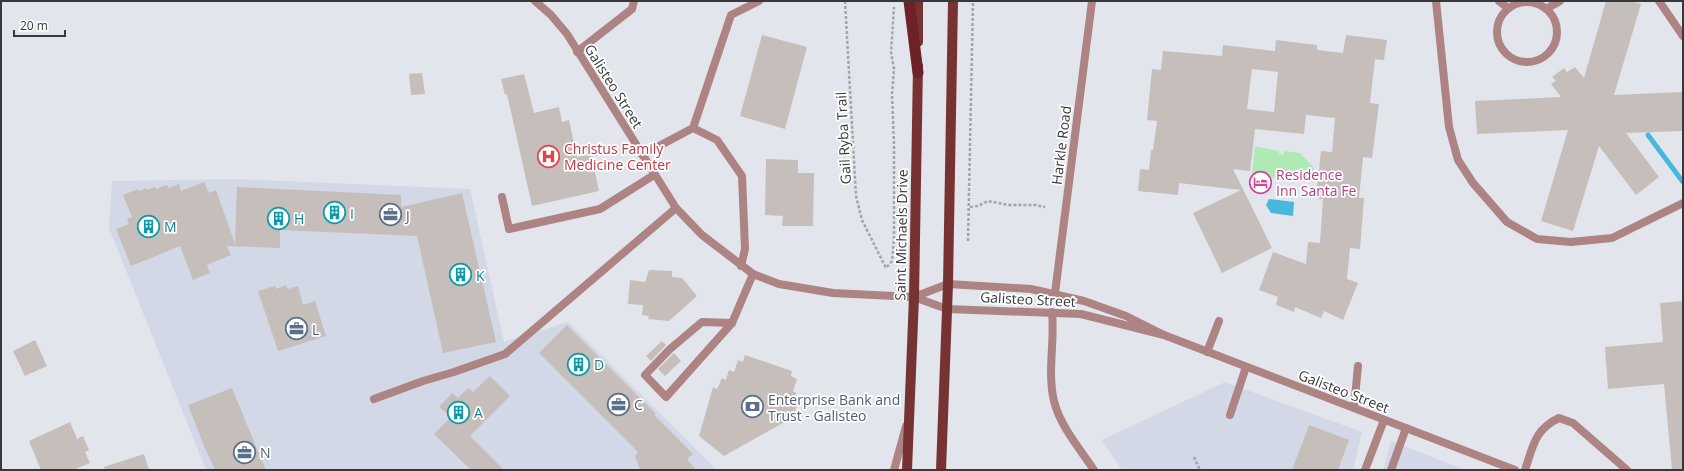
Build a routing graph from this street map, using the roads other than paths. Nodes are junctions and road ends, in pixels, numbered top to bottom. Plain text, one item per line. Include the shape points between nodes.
1 (536, 1) edge
2 (634, 1) edge
3 (759, 1) edge
4 (909, 1) edge
5 (918, 1) edge
6 (953, 1) edge
7 (1092, 1) edge
8 (1436, 1) edge
9 (1499, 1) edge
10 (1560, 1) edge
11 (1659, 1) edge
12 (1508, 8) junction
13 (1546, 9) junction
14 (1683, 36) edge
15 (577, 52) junction
16 (918, 73) junction
17 (693, 128) junction
18 (642, 155) junction
19 (654, 175) junction
20 (502, 196) dead end
21 (1683, 203) edge
22 (676, 208) junction
23 (741, 266) junction
24 (753, 274) junction
25 (948, 284) junction
26 (1055, 293) junction
27 (914, 297) junction
28 (947, 308) junction
29 (1052, 312) junction
30 (1219, 321) dead end
31 (732, 323) junction
32 (1164, 336) junction
33 (1207, 352) junction
34 (1358, 366) dead end
35 (1246, 367) junction
36 (374, 399) dead end
37 (1354, 408) junction
38 (911, 412) junction
39 (1230, 415) dead end
40 (1384, 420) junction
41 (1406, 428) junction
42 (894, 470) edge
43 (907, 470) edge
44 (941, 470) edge
45 (1094, 470) edge
46 (1365, 470) edge
47 (1391, 470) edge
48 (1515, 470) edge
49 (1525, 470) edge
50 (1627, 470) edge

1 - 15 street, Galisteo Street via 567,34
2 - 15 street via 632,9
3 - 17 street via 731,15
4 - 16 highway
5 - 16 main road, Saint Michaels Drive
6 - 25 main road
7 - 26 street, Harkle Road
8 - 21 street via 1449,127 1458,160 1472,183 1507,222 1536,239 1571,242 1612,238
9 - 12 street
10 - 13 street
11 - 14 street
12 - 13 street via 1523,2 1539,4
12 - 13 street via 1498,24 1499,44 1512,58 1531,62 1548,53 1557,36 1553,16
15 - 18 street, Galisteo Street
16 - 27 main road, Saint Michaels Drive
17 - 18 street
17 - 23 street via 717,140 742,176 745,249
18 - 19 street, Galisteo Street
19 - 20 street via 600,209 509,229
19 - 22 street, Galisteo Street
22 - 23 street, Galisteo Street via 702,235
22 - 36 street via 505,354
23 - 24 street, Galisteo Street
24 - 27 street, Galisteo Street via 779,284 833,293
24 - 31 street
25 - 26 street, Galisteo Street
25 - 27 street, Galisteo Street
25 - 28 main road
26 - 32 street, Galisteo Street via 1126,316
27 - 28 street, Galisteo Street
27 - 38 main road, Saint Michaels Drive
28 - 29 street, Galisteo Street
28 - 44 main road
29 - 32 street, Galisteo Street via 1081,314
29 - 45 street via 1054,325 1051,374 1054,402 1060,417
30 - 33 street
31 - 31 street via 666,397 645,375 670,349 702,322
32 - 33 street, Galisteo Street
33 - 35 street, Galisteo Street
34 - 37 street
35 - 37 street, Galisteo Street
35 - 39 street
37 - 40 street, Galisteo Street
38 - 42 street
38 - 43 main road, Saint Michaels Drive
40 - 41 street, Galisteo Street
40 - 46 street
41 - 47 street
41 - 48 street, Galisteo Street
49 - 50 street via 1538,433 1547,423 1559,418 1572,422

